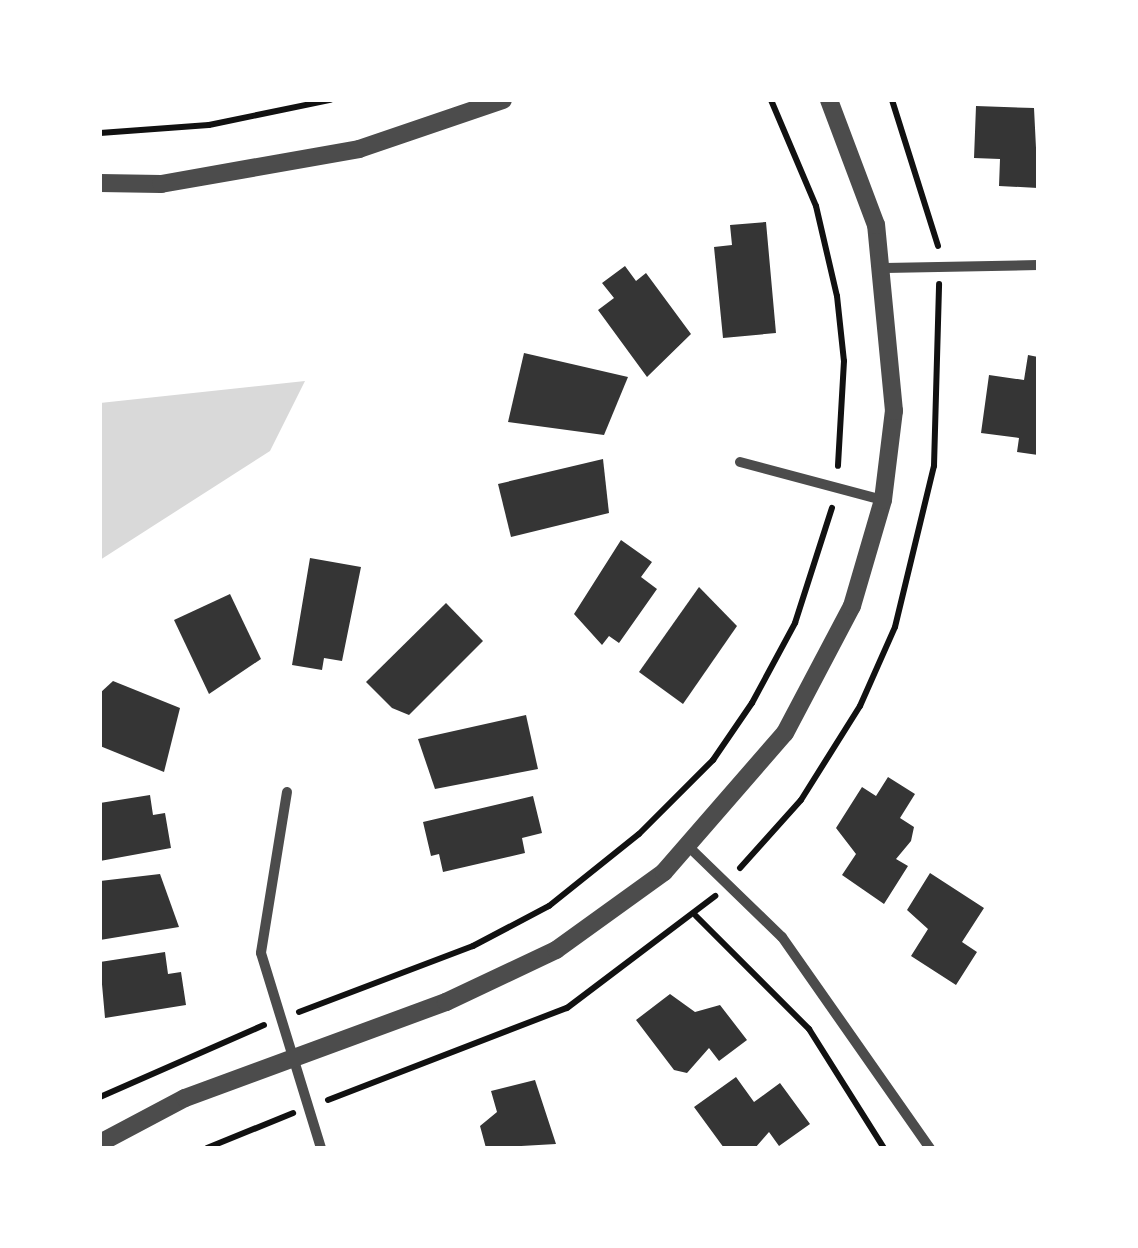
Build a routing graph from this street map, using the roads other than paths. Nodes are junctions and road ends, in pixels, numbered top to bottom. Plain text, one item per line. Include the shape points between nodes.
1 (504, 100) edge
2 (828, 100) edge
3 (100, 183) edge
4 (1038, 265) edge
5 (885, 268) junction
6 (740, 462) dead end
7 (883, 500) junction
8 (287, 792) dead end
9 (690, 848) junction
10 (294, 1058) junction
11 (100, 1143) edge
12 (320, 1148) edge
13 (930, 1148) edge

1 - 3 street via 359,150 161,184
2 - 5 street via 853,150
4 - 5 street
5 - 7 street via 894,378
6 - 7 street
7 - 9 street via 820,676 749,783
8 - 10 street via 261,953
9 - 10 street via 607,916 502,978
9 - 13 street via 865,1044
10 - 11 street via 185,1098
10 - 12 street

